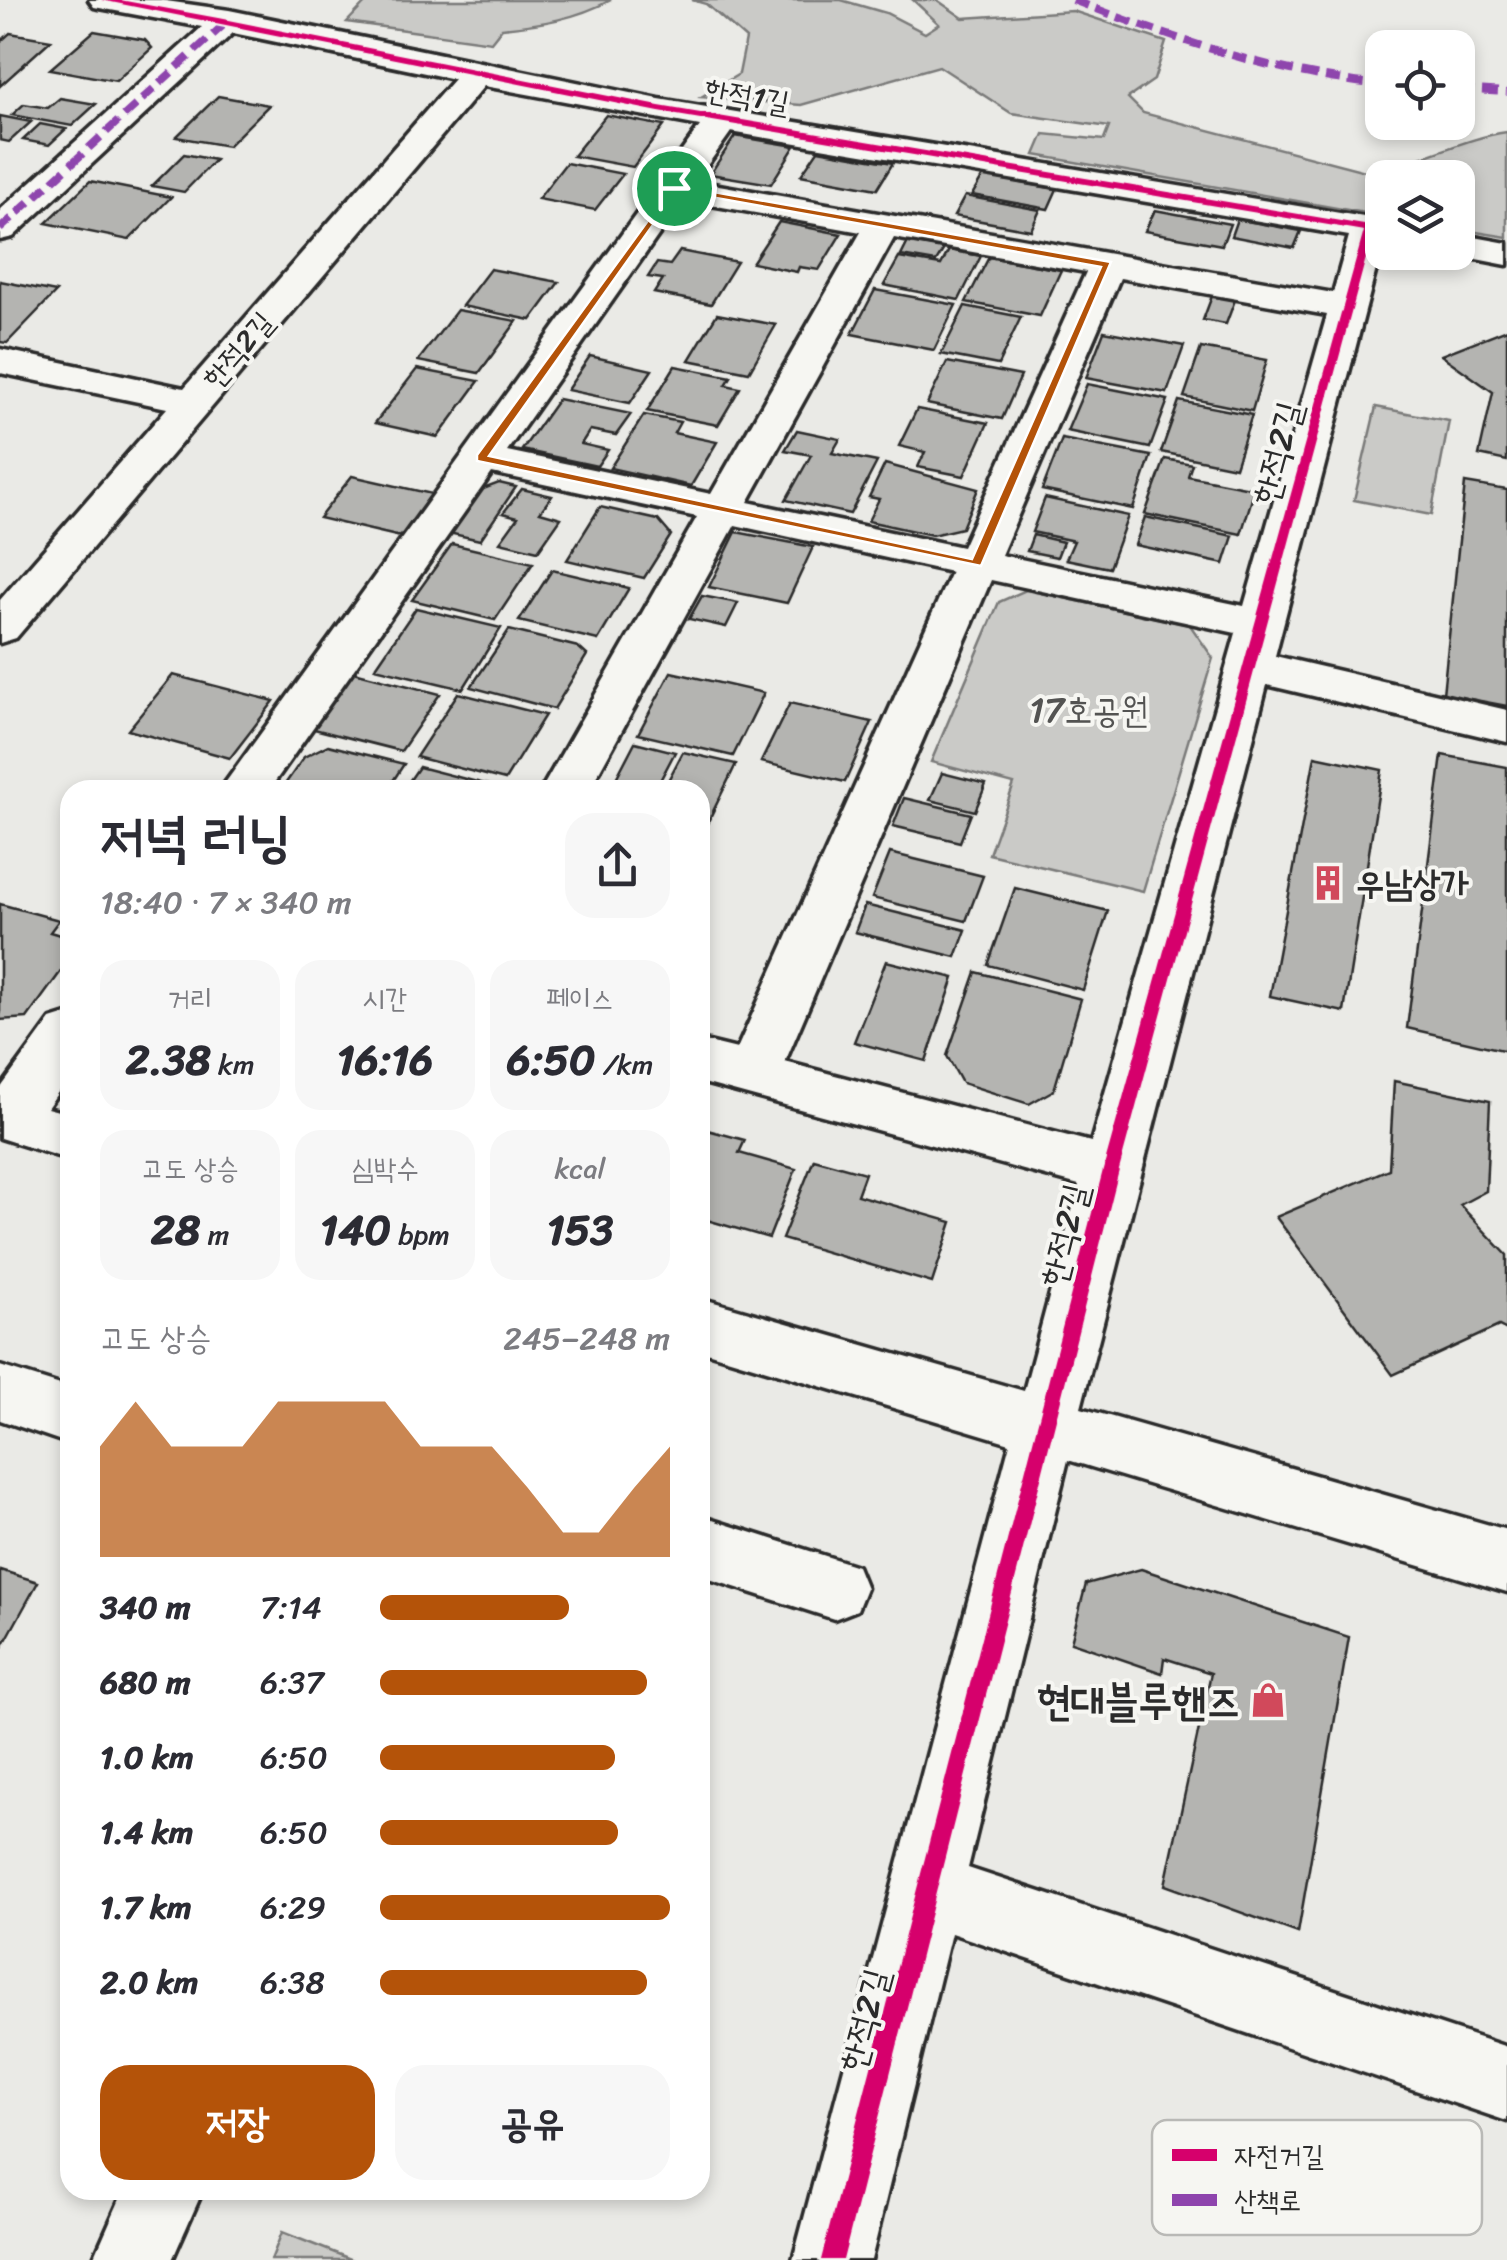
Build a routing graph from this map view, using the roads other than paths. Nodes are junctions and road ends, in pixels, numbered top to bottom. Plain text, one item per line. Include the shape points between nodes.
1 (105, 0) edge
2 (229, 20) junction
3 (476, 73) junction
4 (722, 120) junction
5 (674, 188) junction
6 (883, 225) junction
7 (1365, 228) edge
8 (0, 229) edge
9 (1475, 248) edge
10 (1507, 254) edge
11 (1365, 260) edge
12 (1107, 264) junction
13 (1348, 307) junction
14 (0, 362) edge
15 (194, 402) junction
16 (481, 458) junction
17 (723, 510) junction
18 (976, 564) junction
19 (0, 628) edge
20 (1255, 645) junction
21 (1507, 726) edge
22 (251, 780) edge
23 (571, 780) edge
24 (60, 1047) edge
25 (710, 1064) edge
26 (752, 1075) junction
27 (4, 1118) edge
28 (60, 1134) edge
29 (1110, 1170) junction
30 (710, 1327) edge
31 (0, 1393) edge
32 (60, 1413) edge
33 (1047, 1428) junction
34 (710, 1549) edge
35 (1507, 1561) edge
36 (834, 1588) dead end
37 (928, 1890) junction
38 (1507, 2084) edge
39 (159, 2200) edge
40 (132, 2260) edge
41 (832, 2260) edge

1 - 2 street, 한적1길
2 - 3 street, 한적1길
2 - 8 street
3 - 4 street, 한적1길
3 - 15 street, 한적2길
4 - 5 street
4 - 7 street, 한적1길
5 - 6 street
5 - 16 street
6 - 12 street
6 - 17 street
9 - 10 street
11 - 13 street, 한적2길
12 - 13 street
12 - 18 street
13 - 20 street, 한적2길
14 - 15 street
15 - 19 street, 한적2길
16 - 17 street
16 - 22 street
17 - 18 street
17 - 23 street
18 - 20 street
18 - 26 street
20 - 21 street
20 - 29 street, 한적2길
24 - 27 street
25 - 26 street, 한적2길
26 - 29 street, 한적2길
27 - 28 street
29 - 33 street, 한적2길
30 - 33 street
31 - 32 street
33 - 35 street
33 - 37 street, 한적2길
34 - 36 street
37 - 38 street
37 - 41 street, 한적2길
39 - 40 street

